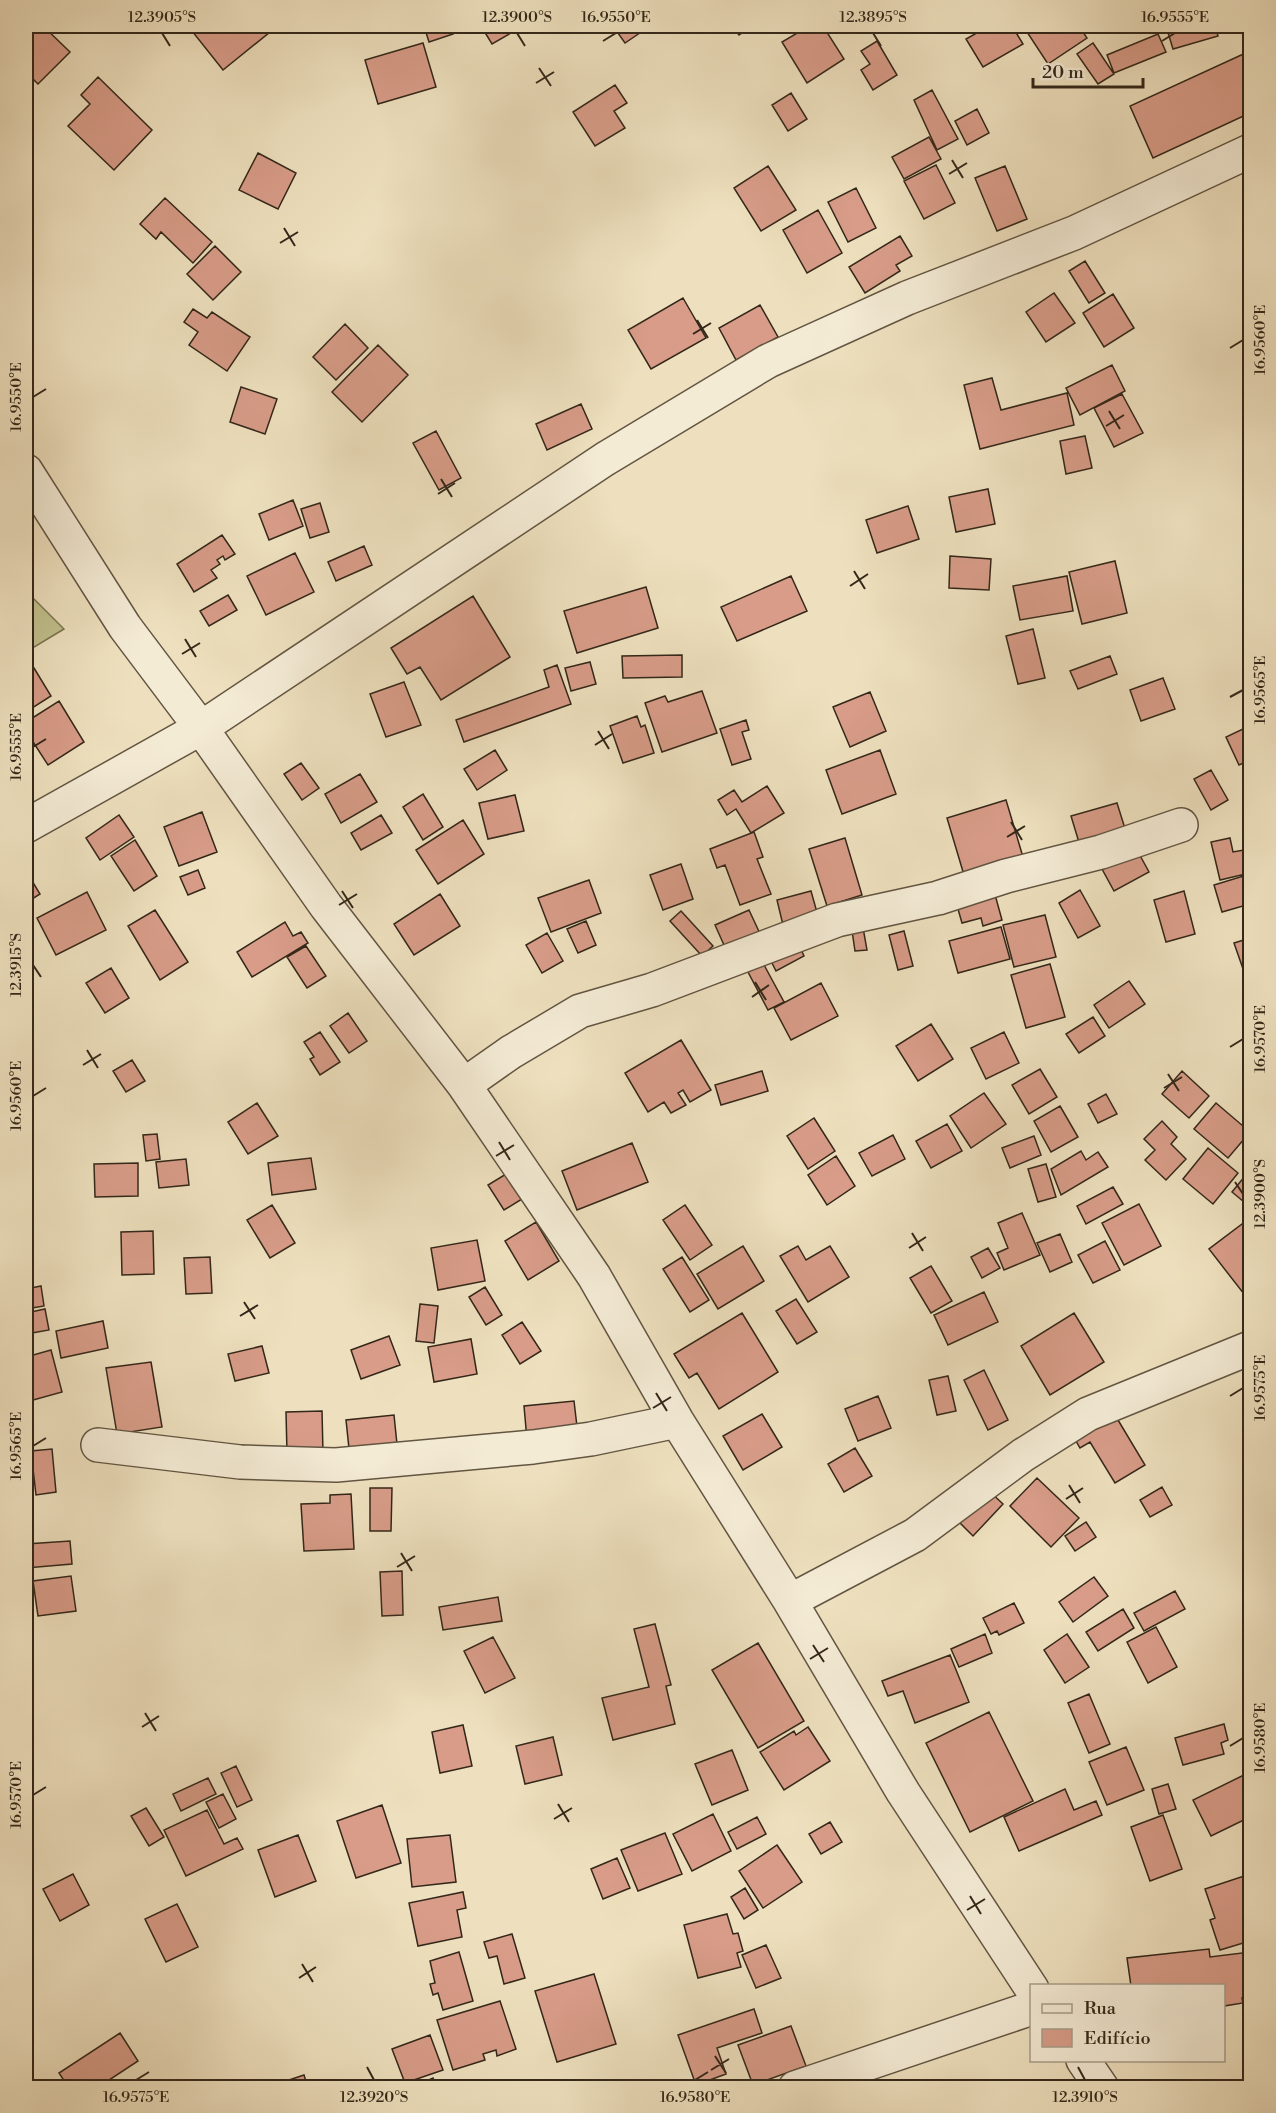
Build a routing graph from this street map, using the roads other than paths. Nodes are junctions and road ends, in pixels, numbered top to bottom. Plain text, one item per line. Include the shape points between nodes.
1 (1251, 151) edge
2 (26, 471) edge
3 (201, 728) junction
4 (1181, 825) dead end
5 (26, 826) edge
6 (464, 1085) junction
7 (1251, 1348) edge
8 (677, 1421) junction
9 (98, 1445) dead end
10 (790, 1601) junction
11 (1030, 1986) edge
12 (1030, 2009) edge
13 (1084, 2062) edge
14 (795, 2088) edge
15 (1102, 2088) edge

1 - 3 street via 1074,233 907,298 768,361 605,459
2 - 3 street via 125,627
3 - 5 street
3 - 6 street via 326,906
4 - 6 street via 938,898 837,920 652,990 580,1011
6 - 8 street via 594,1276
7 - 10 street via 1088,1414 1023,1455 915,1535
8 - 9 street via 533,1447 336,1465 240,1462
8 - 10 street
10 - 11 street via 903,1792
12 - 14 street
13 - 15 street

